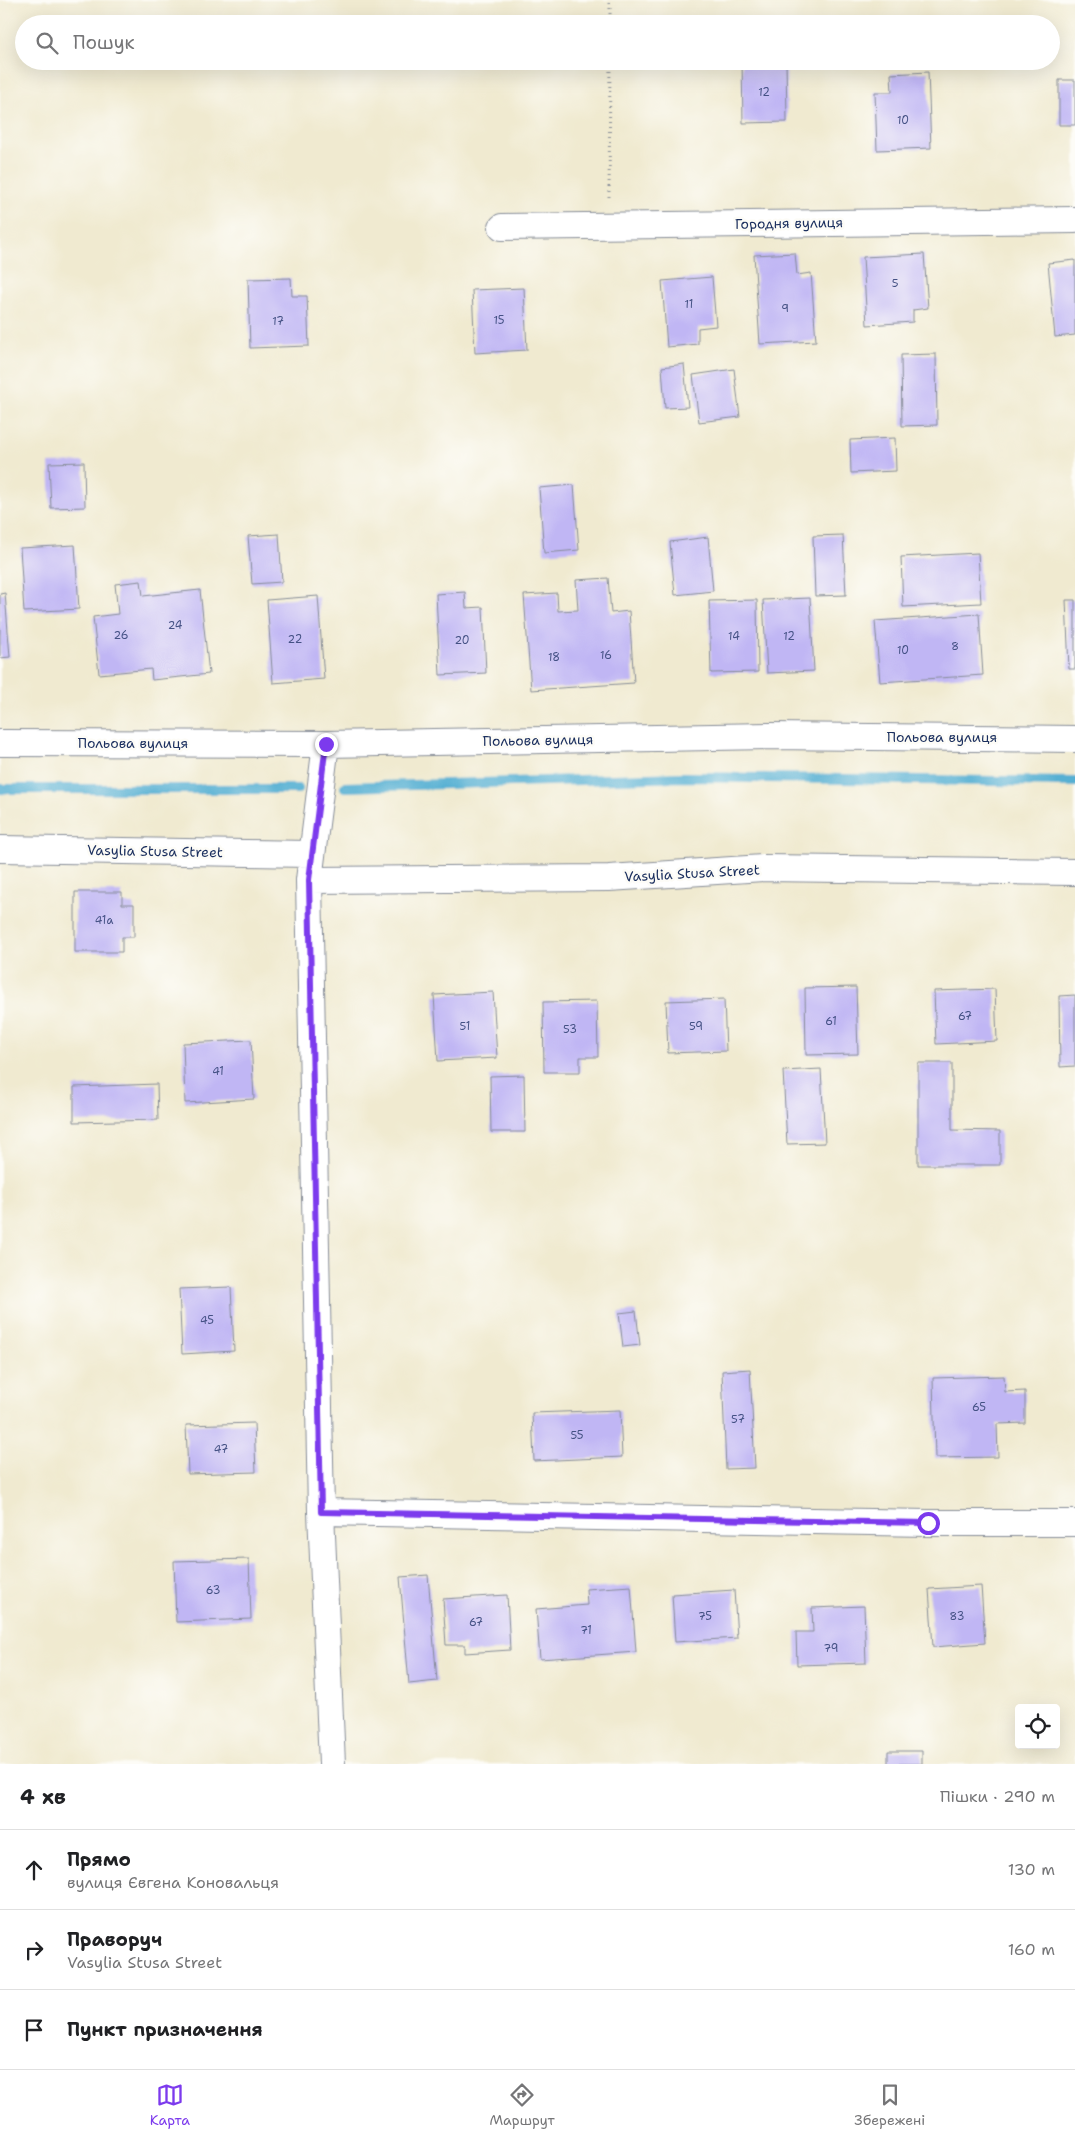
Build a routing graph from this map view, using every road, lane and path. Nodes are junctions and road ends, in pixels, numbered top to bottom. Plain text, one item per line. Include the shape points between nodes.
1 (610, 0) edge
2 (610, 15) edge
3 (610, 70) edge
4 (1075, 220) edge
5 (609, 226) junction
6 (502, 227) dead end
7 (1075, 739) edge
8 (0, 743) edge
9 (326, 744) junction
10 (0, 849) edge
11 (311, 854) junction
12 (1075, 872) edge
13 (309, 880) junction
14 (321, 1512) junction
15 (1075, 1523) edge
16 (332, 1764) edge

1 - 2 path
3 - 5 path
4 - 5 street, Городня вулиця
5 - 6 street, Городня вулиця
7 - 9 street, Польова вулиця via 769,736
8 - 9 street, Польова вулиця
9 - 11 street
10 - 11 street, Vasylia Stusa Street
11 - 13 street
12 - 13 street, Vasylia Stusa Street via 763,868 608,878
13 - 14 street
14 - 15 street
14 - 16 street

